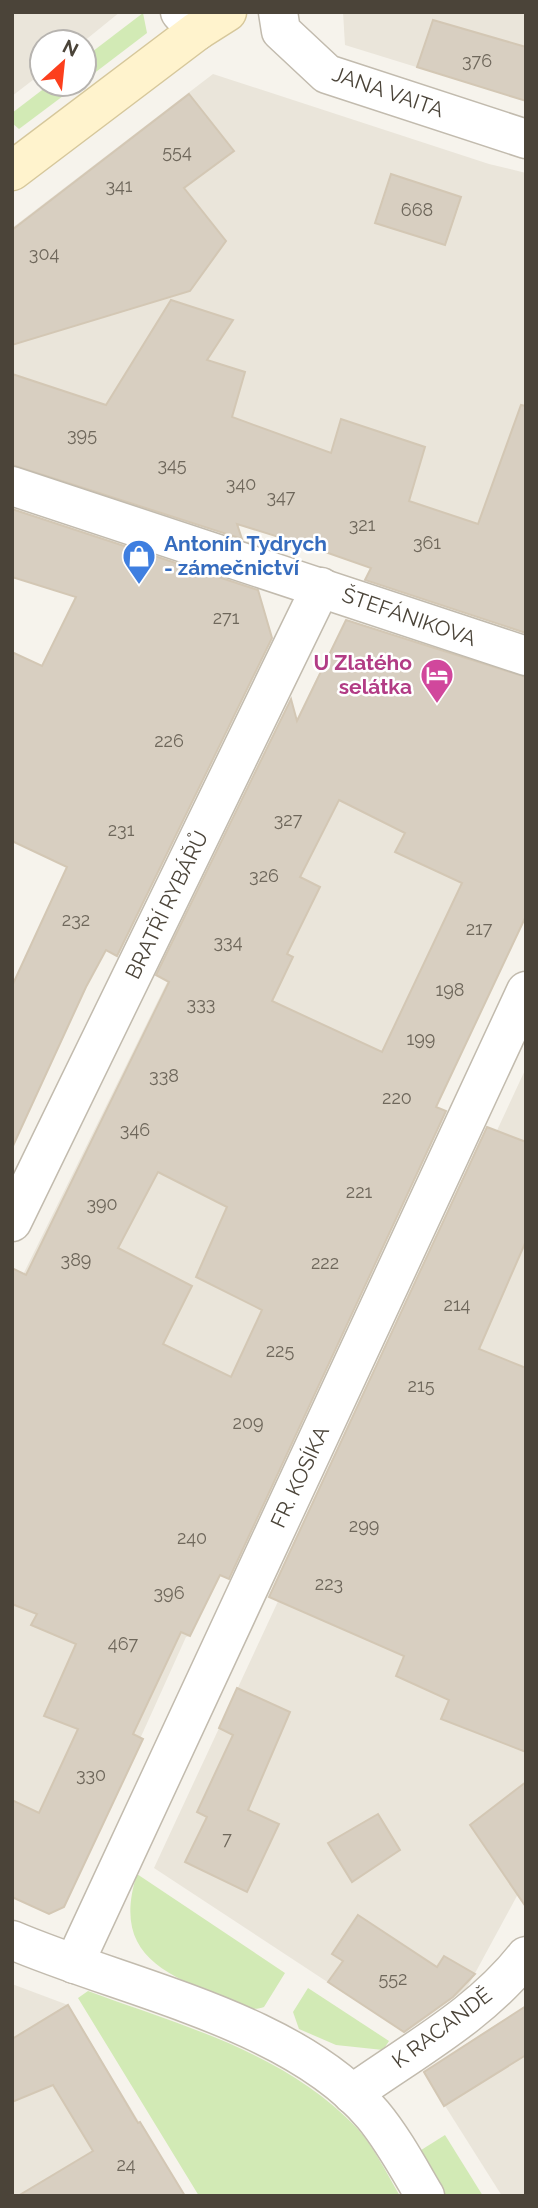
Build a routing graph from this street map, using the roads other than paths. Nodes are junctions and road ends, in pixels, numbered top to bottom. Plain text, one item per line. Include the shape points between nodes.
1 (278, 12) edge
2 (201, 18) edge
3 (526, 139) edge
4 (12, 171) edge
5 (12, 486) edge
6 (321, 587) junction
7 (526, 656) edge
8 (526, 991) edge
9 (12, 1222) edge
10 (12, 1940) edge
11 (526, 1956) edge
12 (74, 1964) junction
13 (352, 2094) junction
14 (425, 2196) edge

1 - 3 street, JANA VAITA via 281,31 327,74
2 - 4 main road
5 - 6 street, ŠTEFÁNIKOVA
6 - 7 street, ŠTEFÁNIKOVA
6 - 9 street, BRATŘÍ RYBÁŘŮ
8 - 12 street, FR. KOSÍKA
10 - 12 street
11 - 13 street, K RACANDĚ via 475,2007
12 - 13 street via 272,2039 322,2069
13 - 14 street via 374,2116

